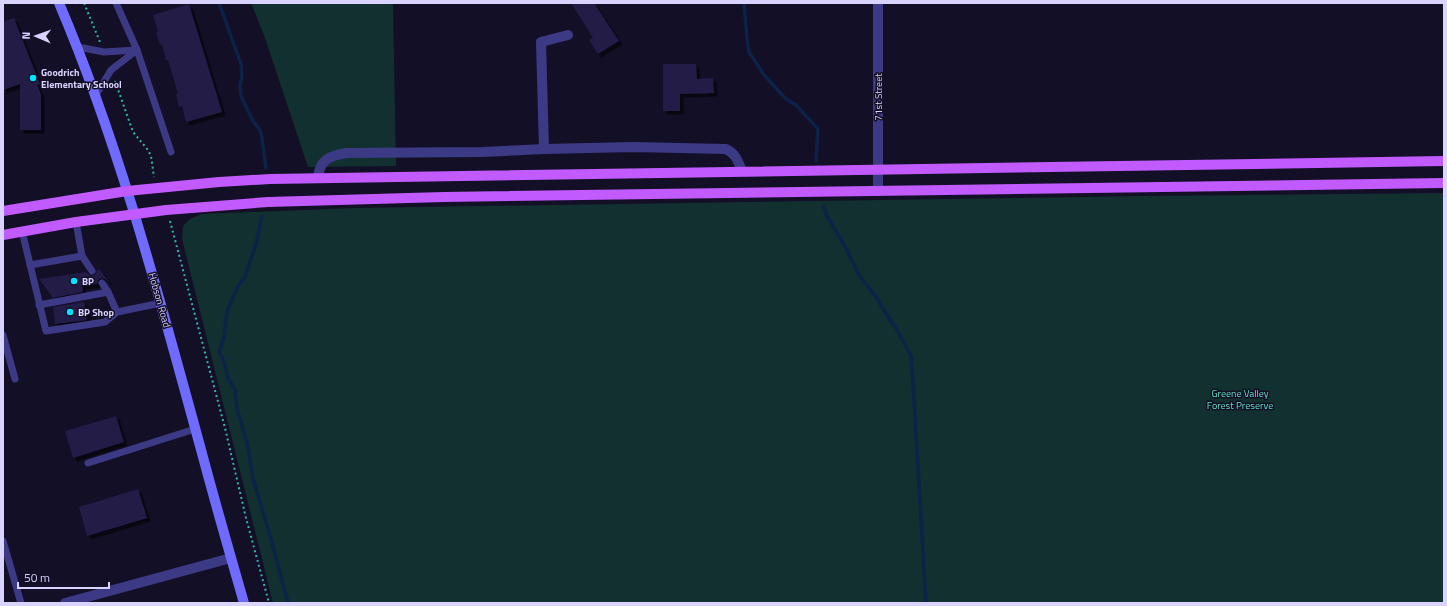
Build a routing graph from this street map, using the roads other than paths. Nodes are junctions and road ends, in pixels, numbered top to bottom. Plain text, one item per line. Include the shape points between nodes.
1 (59, 3) edge
2 (116, 3) edge
3 (878, 3) edge
4 (568, 35) dead end
5 (78, 47) junction
6 (137, 50) junction
7 (96, 95) junction
8 (544, 148) junction
9 (171, 152) dead end
10 (1444, 161) edge
11 (878, 169) junction
12 (742, 171) junction
13 (318, 177) junction
14 (1444, 183) edge
15 (127, 191) junction
16 (878, 191) junction
17 (3, 211) edge
18 (135, 214) junction
19 (76, 222) junction
20 (22, 231) junction
21 (3, 235) edge
22 (82, 256) junction
23 (30, 265) junction
24 (92, 271) dead end
25 (102, 283) dead end
26 (108, 292) junction
27 (161, 303) junction
28 (39, 305) junction
29 (117, 312) junction
30 (3, 335) edge
31 (15, 379) dead end
32 (195, 429) junction
33 (88, 464) dead end
34 (3, 541) edge
35 (231, 558) junction
36 (21, 603) edge
37 (65, 603) edge
38 (244, 603) edge

1 - 5 main road, Hobson Road
2 - 6 lane
3 - 11 street, 71st Street
4 - 8 street via 541,42
5 - 6 lane via 104,52
5 - 7 main road, Hobson Road
6 - 7 lane via 111,70
6 - 9 lane
7 - 15 main road, Hobson Road
8 - 12 street via 726,148 733,152
8 - 13 street via 483,152 346,152 323,162
10 - 11 main road
11 - 12 main road
11 - 16 street, 71st Street
12 - 13 main road
13 - 15 main road via 219,182
14 - 16 main road
15 - 17 main road
15 - 18 main road, Hobson Road
16 - 18 main road via 357,199 204,206
18 - 19 main road
18 - 27 main road, Hobson Road
19 - 20 main road
19 - 22 lane
20 - 21 main road
20 - 23 lane
22 - 23 lane
22 - 24 lane
23 - 28 lane
25 - 26 lane
26 - 28 lane
26 - 29 lane
27 - 29 lane
27 - 32 main road, Hobson Road
28 - 29 lane via 46,331 105,322
30 - 31 lane
32 - 33 lane
32 - 35 main road, Hobson Road
34 - 36 lane
35 - 37 street
35 - 38 main road, Hobson Road

